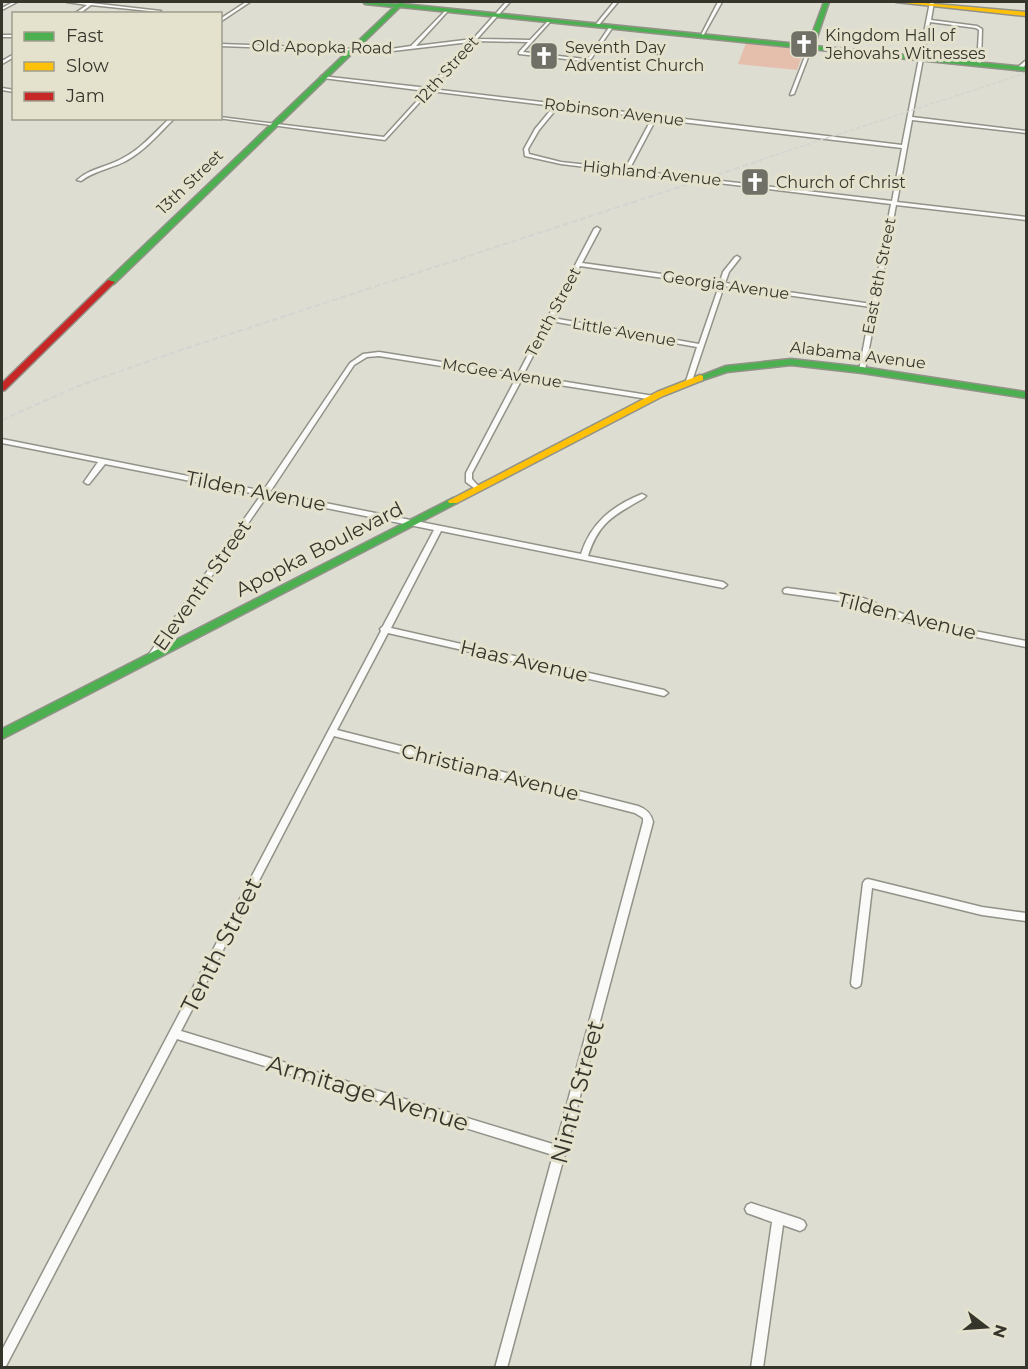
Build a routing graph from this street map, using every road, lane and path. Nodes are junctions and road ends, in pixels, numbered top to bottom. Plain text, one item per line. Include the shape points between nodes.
1 (15, 2) edge
2 (69, 2) edge
3 (248, 2) edge
4 (365, 2) edge
5 (508, 2) edge
6 (616, 2) edge
7 (720, 2) edge
8 (827, 2) edge
9 (899, 2) edge
10 (400, 3) edge
11 (932, 3) edge
12 (91, 4) junction
13 (2, 9) edge
14 (447, 10) junction
15 (159, 11) dead end
16 (79, 12) edge
17 (1026, 14) edge
18 (496, 15) junction
19 (222, 20) edge
20 (549, 21) junction
21 (928, 21) junction
22 (597, 26) junction
23 (611, 27) junction
24 (701, 36) junction
25 (474, 40) junction
26 (532, 41) junction
27 (222, 45) edge
28 (810, 47) junction
29 (412, 48) junction
30 (352, 49) junction
31 (921, 58) junction
32 (979, 65) junction
33 (1024, 67) edge
34 (323, 77) junction
35 (429, 90) junction
36 (792, 94) dead end
37 (557, 105) junction
38 (655, 117) junction
39 (222, 118) edge
40 (910, 118) junction
41 (171, 120) edge
42 (273, 125) junction
43 (1026, 132) edge
44 (904, 147) junction
45 (627, 169) junction
46 (79, 180) dead end
47 (893, 203) junction
48 (1026, 219) edge
49 (597, 229) dead end
50 (737, 258) dead end
51 (579, 264) junction
52 (722, 284) junction
53 (873, 306) junction
54 (548, 319) junction
55 (700, 346) junction
56 (352, 364) joint
57 (862, 370) junction
58 (519, 376) junction
59 (688, 381) junction
60 (2, 388) edge
61 (1026, 395) edge
62 (654, 398) junction
63 (2, 441) edge
64 (103, 461) junction
65 (87, 482) dead end
66 (478, 489) junction
67 (265, 494) junction
68 (642, 496) dead end
69 (413, 522) junction
70 (439, 528) junction
71 (584, 558) junction
72 (723, 585) dead end
73 (787, 591) dead end
74 (384, 630) junction
75 (1026, 644) edge
76 (152, 656) junction
77 (664, 693) dead end
78 (331, 732) junction
79 (2, 734) edge
80 (646, 816) joint
81 (1026, 916) edge
82 (856, 983) dead end
83 (175, 1034) junction
84 (561, 1152) junction
85 (751, 1209) dead end
86 (778, 1218) junction
87 (800, 1225) dead end
88 (2, 1362) edge
89 (501, 1368) edge
90 (757, 1368) edge

1 - 13 street
2 - 12 street
3 - 19 street
4 - 10 street
5 - 18 street, 12th Street
6 - 22 street
7 - 24 street
8 - 28 street
9 - 11 street
10 - 14 street
10 - 30 street, 13th Street
11 - 17 street
11 - 21 street, East 8th Street
12 - 15 street
12 - 16 street
14 - 18 street
14 - 29 street
18 - 20 street
18 - 25 street, 12th Street
20 - 22 street
20 - 26 street
21 - 31 street, East 8th Street
21 - 32 street via 981,30
22 - 23 street
23 - 24 street
23 - 26 street via 585,60 520,53
24 - 28 street
25 - 26 street, Old Apopka Road
25 - 29 street, Old Apopka Road
25 - 35 street, 12th Street
27 - 30 street, Old Apopka Road
28 - 31 street
28 - 36 street
29 - 30 street, Old Apopka Road
30 - 34 street, 13th Street
31 - 32 street
31 - 40 street, East 8th Street
32 - 33 street
34 - 35 street, Robinson Avenue
34 - 42 street, 13th Street
35 - 37 street, Robinson Avenue
35 - 42 street, 12th Street via 385,139
37 - 38 street, Robinson Avenue
37 - 45 street, Highland Avenue via 537,130 526,149 527,155 561,163
38 - 44 street, Robinson Avenue
38 - 45 street
39 - 42 street
40 - 43 street
40 - 44 street, East 8th Street
41 - 46 street via 130,156 91,170
42 - 60 street, 13th Street
44 - 47 street, East 8th Street
45 - 47 street, Highland Avenue
47 - 48 street, Highland Avenue
47 - 53 street, East 8th Street
49 - 51 street, Tenth Street
50 - 52 street
51 - 52 street, Georgia Avenue
51 - 54 street, Tenth Street
52 - 53 street, Georgia Avenue
52 - 55 street
53 - 57 street, East 8th Street
54 - 55 street, Little Avenue
54 - 58 street, Tenth Street
55 - 59 street
56 - 58 street, McGee Avenue via 365,355 380,354
56 - 67 street, Eleventh Street
57 - 59 street, Alabama Avenue via 767,363 726,369
57 - 61 street, Alabama Avenue
58 - 62 street, McGee Avenue
58 - 66 street, Tenth Street via 468,477
59 - 62 street, Alabama Avenue
62 - 66 street, Apopka Boulevard
63 - 64 street, Tilden Avenue
64 - 65 street
64 - 67 street, Tilden Avenue
66 - 69 street, Apopka Boulevard
67 - 69 street, Tilden Avenue
67 - 76 street, Eleventh Street
68 - 71 street via 601,521 589,537
69 - 70 street, Tilden Avenue
69 - 76 street, Apopka Boulevard
70 - 71 street, Tilden Avenue
70 - 74 street, Tenth Street
71 - 72 street, Tilden Avenue
73 - 75 street, Tilden Avenue via 863,601 917,622
74 - 77 street, Haas Avenue
74 - 78 street, Tenth Street
76 - 79 street, Apopka Boulevard
78 - 80 street, Christiana Avenue via 638,810
78 - 83 street, Tenth Street
80 - 84 street, Ninth Street via 648,822
81 - 82 street via 982,912 868,884
83 - 84 street, Armitage Avenue
83 - 88 street, Tenth Street
84 - 89 street, Ninth Street
85 - 86 street
86 - 87 street
86 - 90 street

